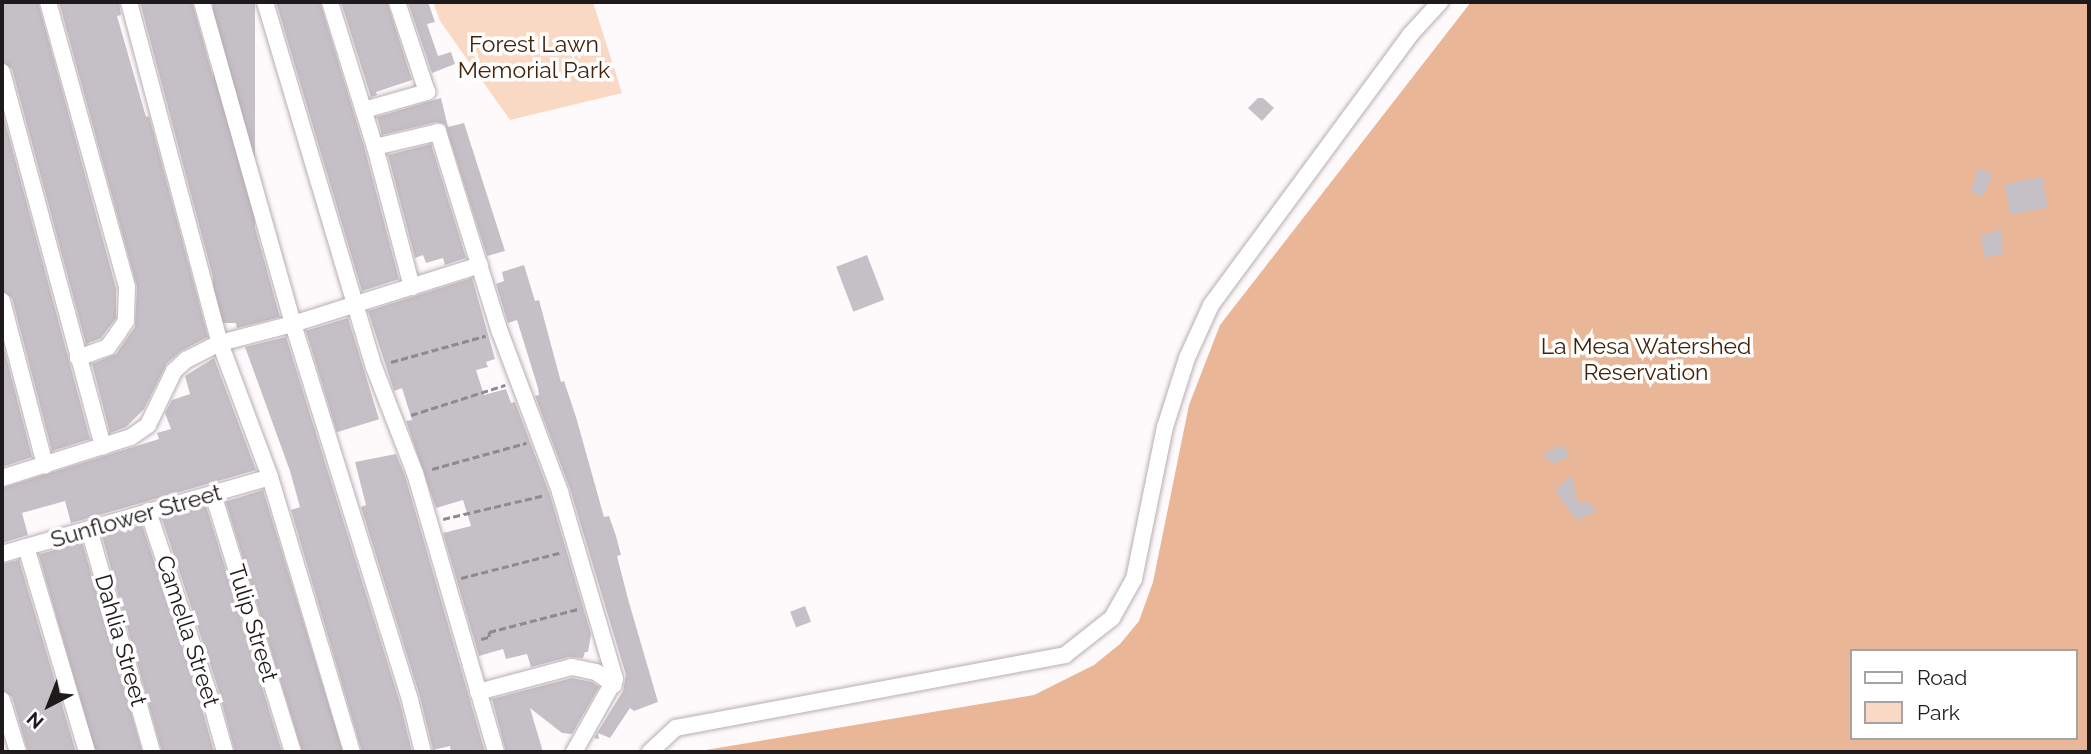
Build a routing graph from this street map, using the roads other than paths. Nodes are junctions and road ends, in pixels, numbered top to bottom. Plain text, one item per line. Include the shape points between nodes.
1 (48, 2) edge
2 (129, 2) edge
3 (202, 2) edge
4 (265, 2) edge
5 (330, 2) edge
6 (397, 2) edge
7 (1440, 2) edge
8 (2, 72) edge
9 (363, 110) junction
10 (375, 147) junction
11 (480, 265) junction
12 (412, 286) junction
13 (2, 301) edge
14 (354, 305) junction
15 (293, 324) junction
16 (220, 343) junction
17 (78, 358) junction
18 (103, 447) junction
19 (45, 465) junction
20 (270, 477) junction
21 (2, 478) edge
22 (213, 494) junction
23 (148, 511) junction
24 (89, 529) junction
25 (26, 547) junction
26 (2, 554) edge
27 (614, 685) junction
28 (478, 692) junction
29 (2, 700) edge
30 (18, 752) edge
31 (87, 752) edge
32 (152, 752) edge
33 (226, 752) edge
34 (293, 752) edge
35 (352, 752) edge
36 (423, 752) edge
37 (496, 752) edge
38 (574, 752) edge
39 (650, 752) edge

1 - 17 street via 127,287 126,321 108,347
2 - 16 street
3 - 15 street
4 - 14 street
5 - 9 street
6 - 9 street via 427,92
7 - 39 street via 1410,35 1211,305 1187,358 1165,427 1134,579 1112,618 1065,655 676,728
8 - 17 street
9 - 10 street
10 - 11 street via 438,132
10 - 12 street
11 - 12 street
11 - 27 street via 577,548 612,664
12 - 14 street
13 - 19 street
14 - 15 street
14 - 28 street via 415,473
15 - 16 street
15 - 36 street
16 - 18 street via 174,370 148,425
16 - 20 street
17 - 18 street
18 - 19 street
19 - 21 street
20 - 22 street, Sunflower Street
20 - 35 street
22 - 23 street, Sunflower Street
22 - 34 street, Tulip Street
23 - 24 street, Sunflower Street
23 - 33 street, Camella Street
24 - 25 street, Sunflower Street
24 - 32 street, Dahlia Street
25 - 26 street, Sunflower Street
25 - 31 street
27 - 28 street via 596,672 572,667
27 - 38 street
28 - 37 street
29 - 30 street

